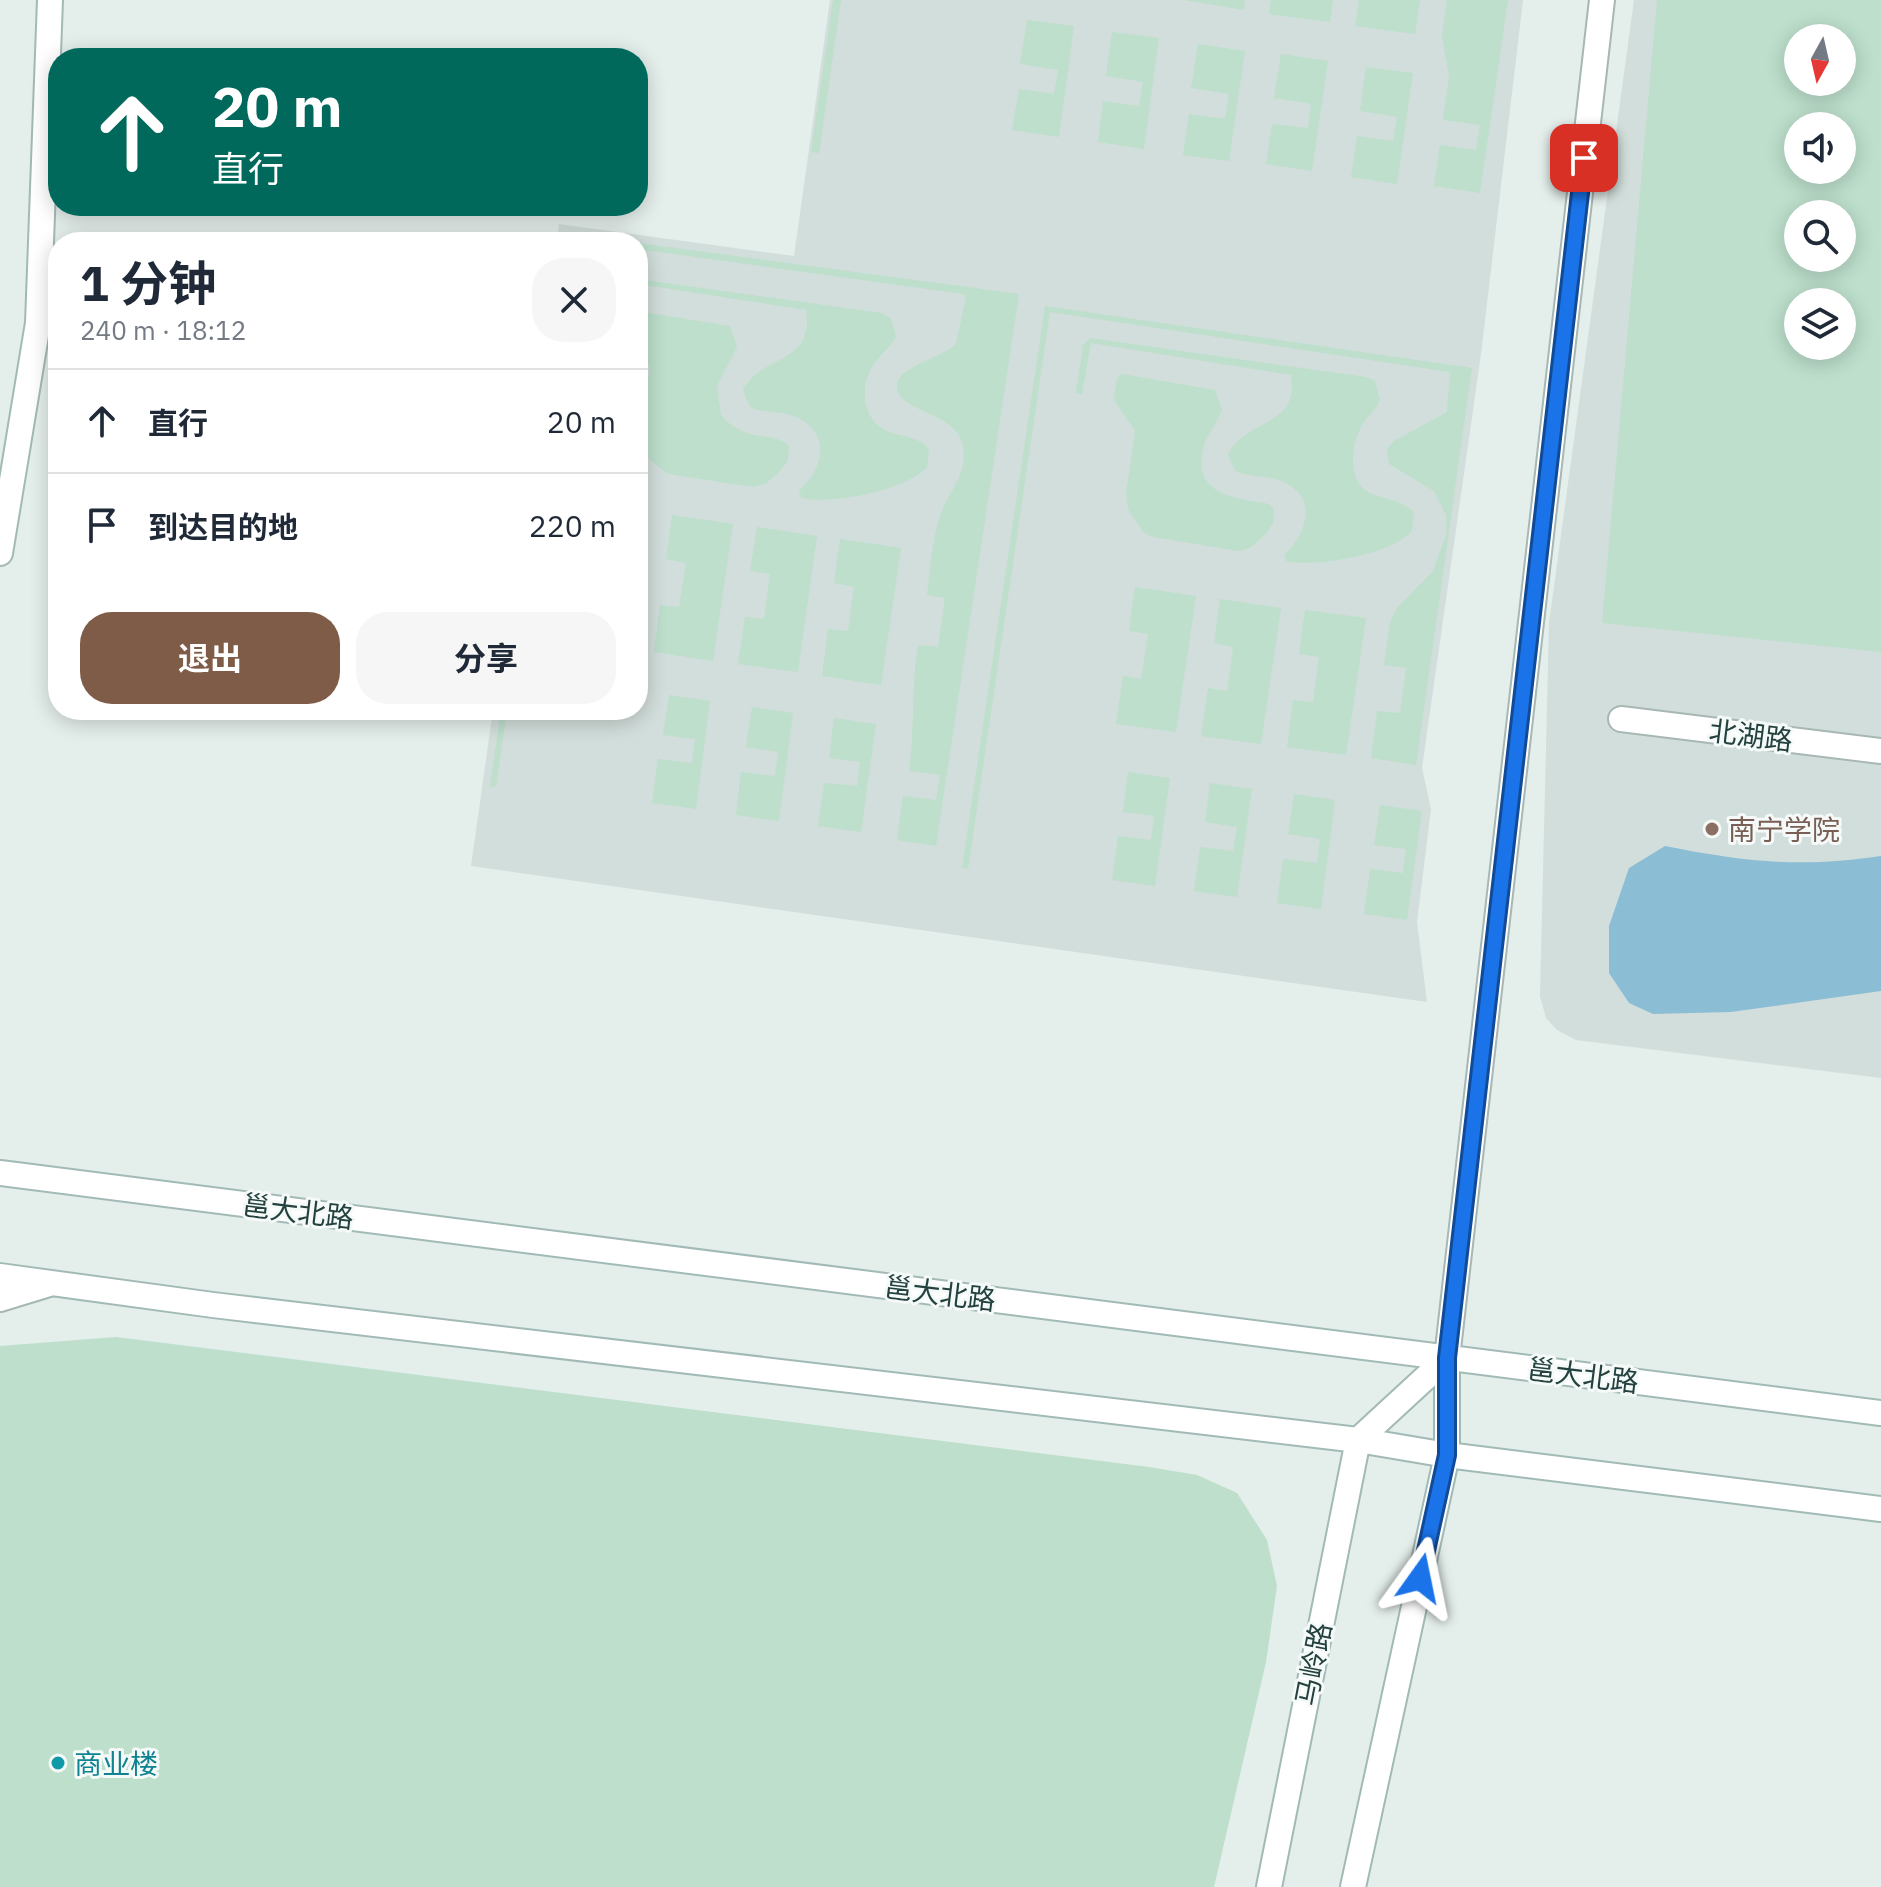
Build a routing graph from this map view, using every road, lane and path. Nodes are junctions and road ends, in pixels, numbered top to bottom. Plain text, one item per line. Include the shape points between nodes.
1 (50, 0) edge
2 (1602, 0) edge
3 (48, 48) edge
4 (48, 54) edge
5 (0, 553) edge
6 (1621, 719) dead end
7 (1881, 751) edge
8 (0, 1173) edge
9 (0, 1276) edge
10 (49, 1284) junction
11 (0, 1299) edge
12 (1447, 1358) junction
13 (1881, 1413) edge
14 (1358, 1440) junction
15 (1447, 1455) junction
16 (1881, 1509) edge
17 (1269, 1887) edge
18 (1353, 1887) edge

1 - 3 street
2 - 12 street
4 - 5 street via 38,323
6 - 7 street, 北湖路
8 - 12 street, 邕大北路
9 - 10 street
10 - 11 street
10 - 14 street
12 - 13 street, 邕大北路
12 - 14 street
12 - 15 street
14 - 15 street
14 - 17 street, 马岭路
15 - 16 street
15 - 18 street

